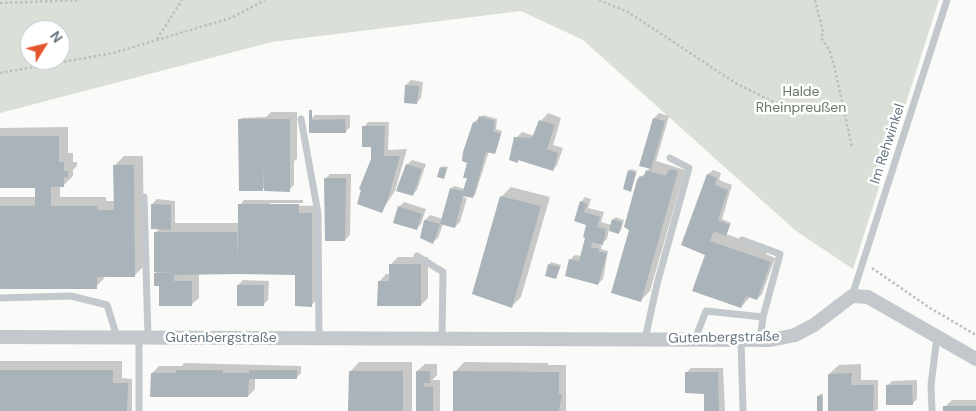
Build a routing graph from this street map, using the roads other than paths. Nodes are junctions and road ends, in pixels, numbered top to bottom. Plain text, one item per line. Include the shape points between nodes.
1 (947, 0) edge
2 (301, 119) dead end
3 (670, 158) dead end
4 (144, 197) dead end
5 (742, 240) dead end
6 (417, 256) dead end
7 (852, 296) junction
8 (0, 298) edge
9 (763, 317) junction
10 (0, 337) edge
11 (117, 337) junction
12 (143, 337) junction
13 (937, 337) junction
14 (319, 338) junction
15 (442, 338) junction
16 (645, 339) junction
17 (695, 340) junction
18 (741, 340) junction
19 (760, 340) junction
20 (976, 358) edge
21 (139, 411) edge
22 (743, 411) edge
23 (932, 411) edge

1 - 7 lane, Im Rehwinkel
2 - 14 lane via 318,213
3 - 16 lane via 689,168
4 - 12 lane
5 - 9 lane via 780,254
6 - 15 lane via 443,272
7 - 13 street via 868,297
7 - 19 street, Gutenbergstraße via 795,335
8 - 11 lane via 71,296 107,305
9 - 17 lane via 706,311
9 - 19 lane
10 - 11 street, Gutenbergstraße
11 - 12 street, Gutenbergstraße
12 - 14 street, Gutenbergstraße
12 - 21 lane
13 - 20 street
13 - 23 lane via 931,385
14 - 15 street, Gutenbergstraße
15 - 16 street, Gutenbergstraße
16 - 17 street, Gutenbergstraße
17 - 18 street, Gutenbergstraße
18 - 19 street, Gutenbergstraße
18 - 22 lane

